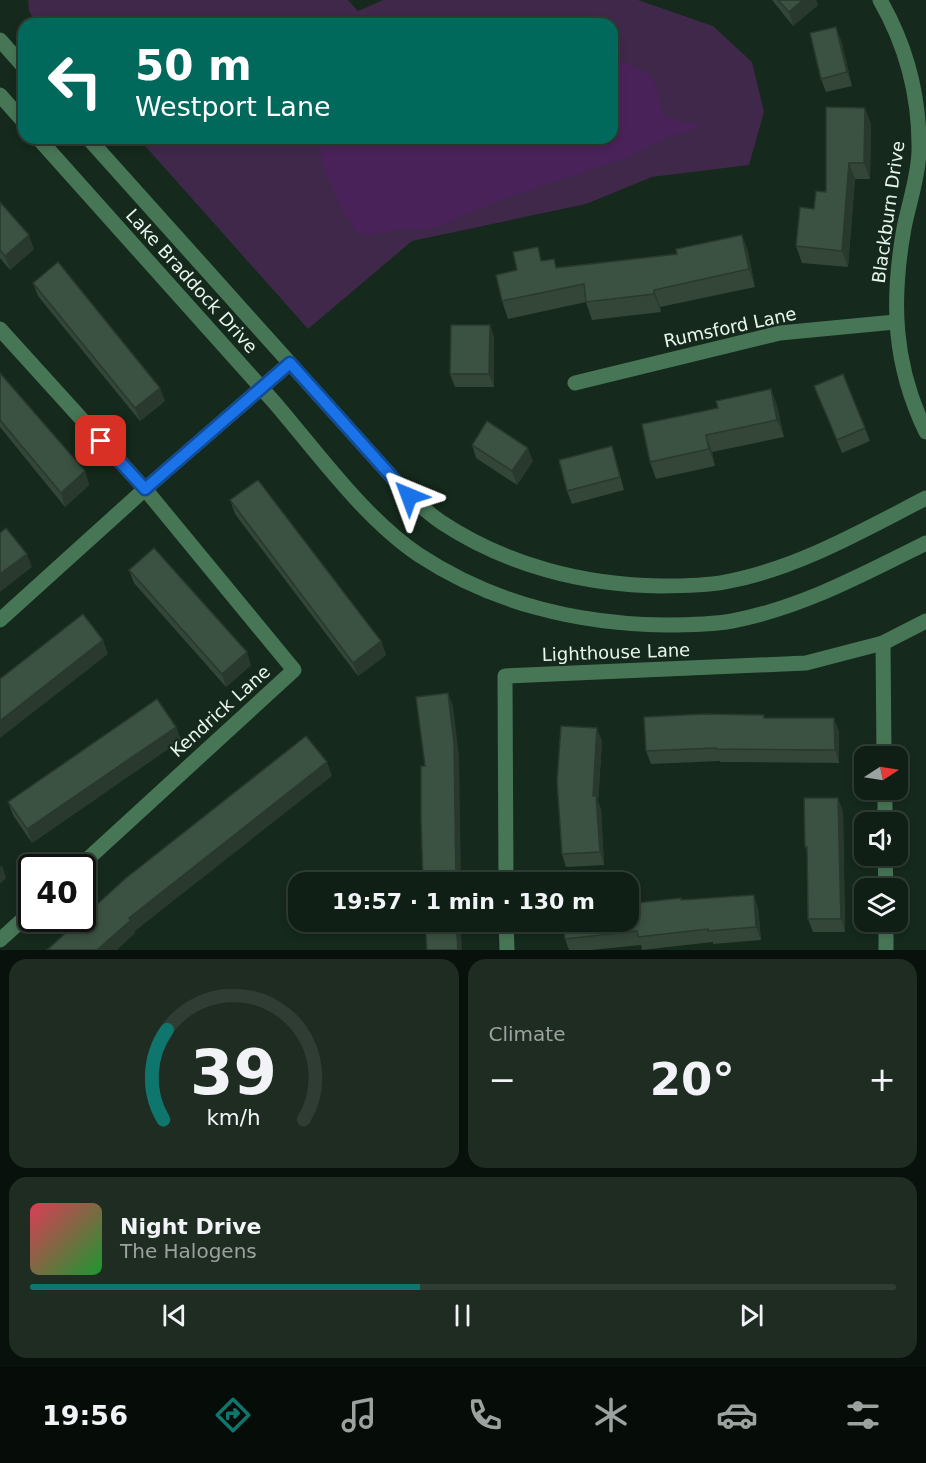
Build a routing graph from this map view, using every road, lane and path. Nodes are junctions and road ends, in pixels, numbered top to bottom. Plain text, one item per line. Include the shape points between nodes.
1 (880, 0) edge
2 (0, 40) edge
3 (18, 60) edge
4 (0, 95) edge
5 (18, 115) edge
6 (43, 144) edge
7 (93, 144) edge
8 (920, 184) edge
9 (895, 322) junction
10 (0, 329) edge
11 (290, 363) junction
12 (575, 383) dead end
13 (261, 388) junction
14 (926, 432) edge
15 (145, 489) junction
16 (926, 498) edge
17 (926, 543) edge
18 (0, 620) edge
19 (926, 621) edge
20 (883, 643) junction
21 (884, 746) edge
22 (93, 854) edge
23 (506, 872) edge
24 (18, 924) edge
25 (506, 932) edge
26 (886, 932) edge
27 (0, 940) edge
28 (507, 950) edge
29 (886, 950) edge

1 - 8 street, Blackburn Drive via 904,47 912,75
2 - 3 street
4 - 5 street
6 - 13 street, Lake Braddock Drive
7 - 11 street, Lake Braddock Drive
8 - 9 street, Blackburn Drive via 908,208 899,256
9 - 12 street, Rumsford Lane via 780,333
9 - 14 street, Blackburn Drive via 905,375
10 - 15 street
11 - 13 street
11 - 16 street, Lake Braddock Drive via 378,464 440,522 509,558 553,573 642,585 724,582 804,558
13 - 15 street
13 - 17 street, Lake Braddock Drive via 382,525 418,554 494,594 544,610 640,624 730,621 819,594
15 - 18 street
15 - 22 street, Kendrick Lane via 294,670
19 - 20 street, Lighthouse Lane
20 - 21 street
20 - 23 street, Lighthouse Lane via 806,663 505,676
24 - 27 street
25 - 28 street
26 - 29 street

